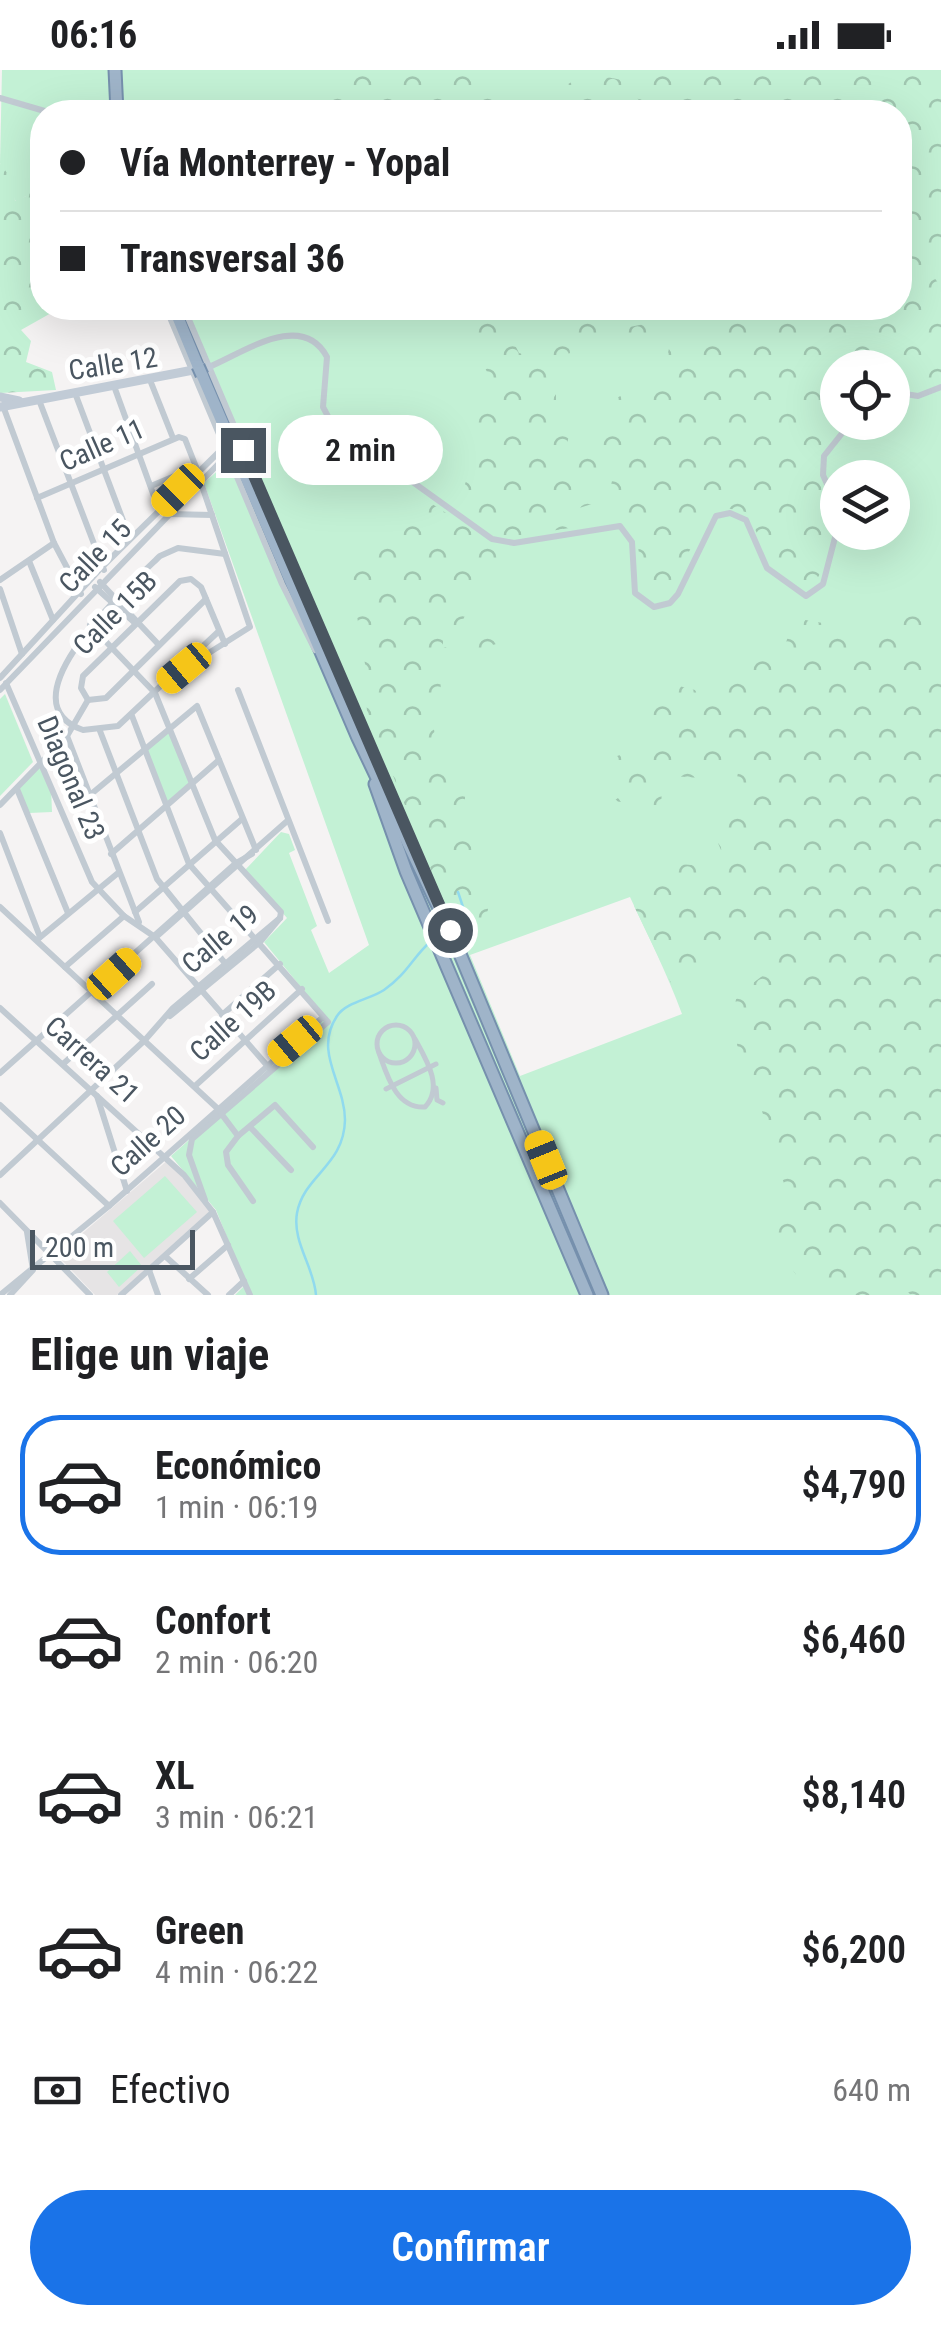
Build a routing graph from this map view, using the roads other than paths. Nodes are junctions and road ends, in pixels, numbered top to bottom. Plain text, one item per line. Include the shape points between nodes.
1 (114, 70) edge
2 (0, 98) edge
3 (116, 100) edge
4 (30, 107) edge
5 (172, 320) edge
6 (179, 320) edge
7 (187, 320) edge
8 (200, 371) junction
9 (150, 380) junction
10 (114, 386) junction
11 (941, 387) edge
12 (75, 392) junction
13 (910, 395) edge
14 (39, 399) junction
15 (1, 403) edge
16 (173, 438) junction
17 (138, 452) junction
18 (225, 452) junction
19 (104, 468) junction
20 (198, 473) junction
21 (71, 483) junction
22 (151, 486) junction
23 (37, 498) junction
24 (163, 512) junction
25 (212, 515) junction
26 (154, 520) junction
27 (130, 539) junction
28 (54, 544) junction
29 (831, 550) edge
30 (225, 554) junction
31 (29, 561) junction
32 (104, 571) junction
33 (0, 580) edge
34 (98, 585) junction
35 (0, 589) edge
36 (82, 595) junction
37 (206, 600) junction
38 (114, 602) junction
39 (53, 620) junction
40 (136, 624) junction
41 (90, 625) junction
42 (218, 632) junction
43 (224, 644) junction
44 (158, 645) junction
45 (111, 647) junction
46 (22, 654) junction
47 (184, 668) junction
48 (133, 670) junction
49 (2, 684) edge
50 (238, 690) dead end
51 (155, 692) junction
52 (338, 694) junction
53 (88, 700) junction
54 (132, 716) junction
55 (169, 726) junction
56 (72, 727) junction
57 (100, 731) junction
58 (67, 736) junction
59 (358, 738) junction
60 (143, 748) junction
61 (219, 760) junction
62 (42, 761) junction
63 (118, 773) junction
64 (191, 782) junction
65 (17, 789) junction
66 (90, 795) junction
67 (0, 805) edge
68 (165, 806) junction
69 (242, 818) junction
70 (286, 822) junction
71 (137, 832) junction
72 (0, 833) edge
73 (215, 840) junction
74 (254, 852) junction
75 (111, 854) junction
76 (417, 855) junction
77 (189, 864) junction
78 (238, 865) junction
79 (118, 874) junction
80 (163, 887) junction
81 (212, 888) junction
82 (98, 889) junction
83 (0, 907) edge
84 (135, 912) junction
85 (185, 912) junction
86 (68, 913) junction
87 (124, 916) junction
88 (328, 921) dead end
89 (139, 924) junction
90 (155, 938) junction
91 (38, 939) junction
92 (257, 939) junction
93 (224, 962) junction
94 (280, 964) junction
95 (64, 968) junction
96 (152, 984) dead end
97 (302, 989) junction
98 (199, 990) junction
99 (93, 993) junction
100 (0, 1008) edge
101 (118, 1014) junction
102 (222, 1015) junction
103 (415, 1039) junction
104 (36, 1040) junction
105 (146, 1040) junction
106 (244, 1040) junction
107 (378, 1053) junction
108 (64, 1064) junction
109 (269, 1067) junction
110 (432, 1067) junction
111 (0, 1073) edge
112 (195, 1086) junction
113 (389, 1087) junction
114 (94, 1092) junction
115 (443, 1103) dead end
116 (0, 1105) edge
117 (219, 1111) junction
118 (250, 1128) junction
119 (238, 1136) junction
120 (38, 1140) junction
121 (312, 1147) dead end
122 (166, 1156) junction
123 (291, 1170) dead end
124 (0, 1175) edge
125 (127, 1190) junction
126 (205, 1200) junction
127 (253, 1201) dead end
128 (0, 1204) edge
129 (109, 1206) junction
130 (213, 1212) junction
131 (27, 1230) junction
132 (228, 1245) junction
133 (51, 1255) junction
134 (164, 1256) junction
135 (33, 1270) junction
136 (149, 1270) junction
137 (190, 1279) junction
138 (244, 1281) junction
139 (0, 1295) edge
140 (10, 1295) edge
141 (90, 1295) edge
142 (122, 1295) edge
143 (158, 1295) edge
144 (208, 1295) edge
145 (228, 1295) edge
146 (250, 1295) edge
147 (587, 1295) edge
148 (602, 1295) edge

1 - 3 highway
2 - 4 street
5 - 8 street
6 - 8 highway
7 - 8 street
8 - 9 main road, Calle 12
8 - 18 street
8 - 29 street via 285,334 309,338 326,357 323,407 332,424 498,541 620,526 632,542 635,593 654,606 678,594 716,516 746,520 767,568 806,596 822,584
8 - 52 highway
8 - 76 street
9 - 10 main road, Calle 12
9 - 16 street
10 - 12 main road, Calle 12
10 - 17 street
11 - 13 street
12 - 14 main road, Calle 12
12 - 19 street
14 - 15 main road, Calle 12
14 - 21 street
15 - 23 street
16 - 17 street, Calle 11
16 - 20 street, Calle 11 via 185,439
17 - 19 street, Calle 11
17 - 22 street
18 - 20 street, Calle 15
18 - 52 street
19 - 21 street, Calle 11
19 - 27 street
20 - 22 street
20 - 24 street, Calle 15
20 - 25 street
21 - 23 street, Calle 11
21 - 32 street
22 - 24 street
23 - 28 street
24 - 25 street
24 - 26 street, Calle 15
25 - 30 street
26 - 27 street, Calle 15
26 - 32 street, Calle 15
27 - 32 street, Calle 15
28 - 31 street
28 - 36 street
30 - 38 street via 171,549
30 - 43 street via 250,623
31 - 33 street
31 - 39 street
32 - 34 street, Calle 15
32 - 36 street, Calle 15
34 - 36 street, Calle 15
34 - 38 street
35 - 46 street
36 - 39 street, Calle 15
36 - 49 street, Calle 15
37 - 40 street, Calle 15B via 201,586 180,581
37 - 42 street
37 - 44 street
38 - 40 street
38 - 41 street
39 - 46 street, Calle 15
40 - 44 street
40 - 45 street, Calle 15B
41 - 45 street
41 - 56 street via 52,672 52,699
42 - 43 street
42 - 47 street
43 - 47 street
44 - 48 street
45 - 48 street
45 - 53 street, Calle 15B via 81,682
46 - 49 street, Calle 15
47 - 51 street
48 - 51 street
48 - 53 street via 106,698
49 - 62 street, Diagonal 23
50 - 70 street
51 - 54 street
51 - 55 street
52 - 59 highway
53 - 56 street
54 - 57 street
54 - 60 street
55 - 60 street
55 - 61 street via 191,706 200,708
55 - 64 street
56 - 57 street
56 - 58 street
57 - 63 street
58 - 62 street
58 - 66 street
59 - 76 highway
59 - 147 highway
60 - 63 street
60 - 68 street
61 - 64 street
61 - 69 street
62 - 65 street
62 - 82 street, Diagonal 23
63 - 66 street
63 - 71 street
64 - 68 street
64 - 73 street
65 - 67 street
65 - 86 street
66 - 75 street
68 - 71 street
68 - 77 street
69 - 73 street
69 - 74 street
70 - 74 street
70 - 88 street
71 - 75 street
71 - 80 street
72 - 91 street
73 - 77 street
73 - 78 street
74 - 78 street
75 - 79 street
76 - 148 highway
77 - 80 street
77 - 81 street
78 - 81 street
78 - 92 street, Calle 19 via 281,912
79 - 82 street
79 - 84 street
80 - 84 street
80 - 85 street
81 - 85 street
81 - 92 street
82 - 86 street
82 - 87 street, Diagonal 23
83 - 91 street
84 - 89 street
85 - 90 street
85 - 93 street
86 - 91 street
87 - 89 street, Diagonal 23
87 - 95 street
89 - 90 street, Diagonal 23
90 - 98 street, Diagonal 23
90 - 99 street
91 - 95 street
92 - 93 street, Calle 19
92 - 94 street
92 - 98 street, Calle 19
93 - 98 street, Calle 19
94 - 97 street
94 - 102 street
95 - 99 street
96 - 101 street
97 - 106 street, Calle 19B
97 - 109 street, Calle 20 via 326,1020
98 - 102 street, Diagonal 23
98 - 105 street, Calle 19
99 - 101 street
99 - 104 street
100 - 104 street, Carrera 21
101 - 105 street
101 - 108 street
102 - 106 street, Diagonal 23
103 - 107 street via 414,1052 402,1062
103 - 107 street via 405,1027 388,1028 378,1038
103 - 110 street
104 - 108 street, Carrera 21
104 - 111 street
105 - 112 street
105 - 114 street, Calle 19
106 - 109 street, Diagonal 23
106 - 112 street, Calle 19B
107 - 113 street
108 - 114 street, Carrera 21
109 - 117 street, Calle 20
110 - 113 street
110 - 113 street via 432,1099 424,1108
110 - 115 street
112 - 117 street
114 - 120 street, Calle 19
114 - 122 street, Carrera 21
114 - 125 street
116 - 120 street
117 - 119 street
117 - 122 street, Calle 20
117 - 126 street via 188,1150
118 - 119 street
118 - 121 street via 275,1106
118 - 123 street
119 - 127 street via 225,1156
120 - 124 street, Calle 19
120 - 129 street
122 - 125 street, Calle 20
122 - 126 street, Carrera 21
125 - 129 street, Calle 20
126 - 130 street, Carrera 21
128 - 131 street
129 - 133 street, Calle 20
130 - 132 street, Carrera 21
130 - 134 street
131 - 133 street
131 - 135 street
132 - 137 street
132 - 138 street, Carrera 21
133 - 135 street, Calle 20
133 - 141 street
134 - 136 street
134 - 137 street
135 - 139 street, Calle 20
135 - 140 street
136 - 142 street
136 - 143 street
137 - 144 street
138 - 145 street
138 - 146 street, Carrera 21

